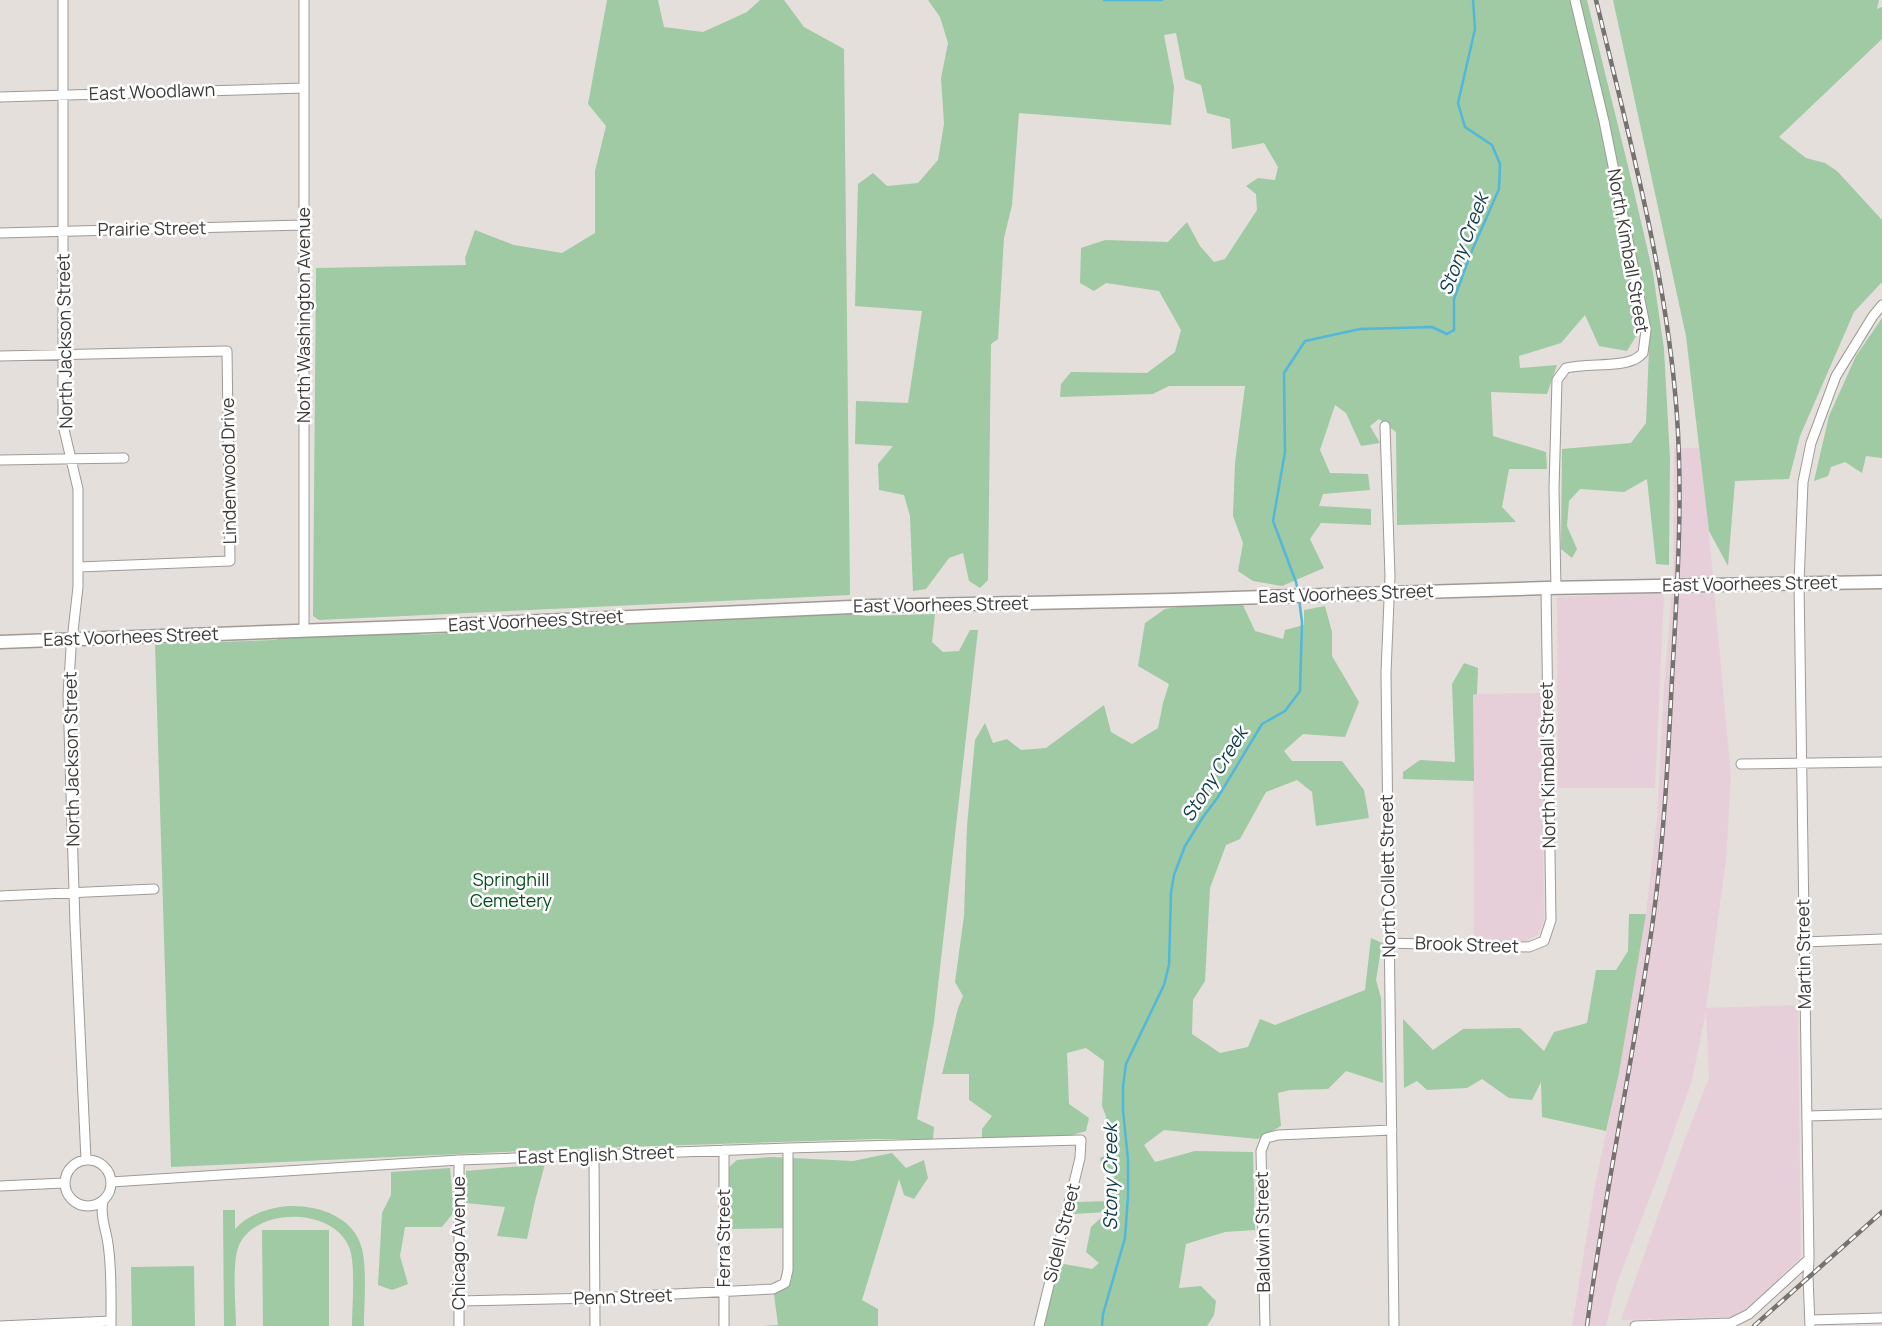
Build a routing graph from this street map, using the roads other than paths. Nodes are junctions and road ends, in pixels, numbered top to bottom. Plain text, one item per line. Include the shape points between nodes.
1 (63, 0) edge
2 (304, 0) edge
3 (1575, 0) edge
4 (304, 88) junction
5 (62, 95) junction
6 (0, 96) edge
7 (304, 225) junction
8 (63, 231) junction
9 (0, 233) edge
10 (1882, 305) edge
11 (62, 355) junction
12 (0, 356) edge
13 (1385, 426) dead end
14 (124, 458) dead end
15 (71, 459) junction
16 (0, 460) edge
17 (79, 567) junction
18 (1799, 582) junction
19 (1882, 582) edge
20 (1551, 588) junction
21 (1389, 592) junction
22 (304, 630) junction
23 (72, 639) junction
24 (0, 642) edge
25 (1882, 762) edge
26 (1741, 764) dead end
27 (1801, 764) junction
28 (154, 889) dead end
29 (75, 892) junction
30 (0, 896) edge
31 (1882, 939) edge
32 (1544, 941) joint
33 (1804, 942) junction
34 (1388, 943) junction
35 (1882, 1114) edge
36 (1807, 1116) junction
37 (1392, 1130) junction
38 (1081, 1140) joint
39 (788, 1148) junction
40 (724, 1150) junction
41 (594, 1155) junction
42 (86, 1160) junction
43 (459, 1160) junction
44 (111, 1182) junction
45 (64, 1183) junction
46 (0, 1186) edge
47 (103, 1201) junction
48 (1809, 1259) junction
49 (724, 1292) junction
50 (595, 1298) junction
51 (460, 1301) junction
52 (1882, 1318) edge
53 (1810, 1323) edge
54 (111, 1324) edge
55 (0, 1326) edge
56 (459, 1326) edge
57 (595, 1326) edge
58 (724, 1326) edge
59 (1039, 1326) edge
60 (1265, 1326) edge
61 (1394, 1326) edge
62 (1636, 1326) edge

1 - 5 street, North Jackson Street
2 - 4 street, North Washington Avenue
3 - 20 street, North Kimball Street via 1604,121 1646,330 1643,353 1633,360 1566,368 1557,380
4 - 5 street, East Woodlawn
4 - 7 street, North Washington Avenue
5 - 6 street, East Woodlawn
5 - 8 street, North Jackson Street
7 - 8 street, Prairie Street
7 - 22 street, North Washington Avenue
8 - 9 street, Prairie Street
8 - 11 street, North Jackson Street
10 - 18 street, Martin Street via 1836,376 1811,443 1803,482
11 - 12 street
11 - 15 street, North Jackson Street via 64,424
11 - 17 street, Lindenwood Drive via 227,351 230,561
13 - 21 street, North Collett Street
14 - 15 street
15 - 16 street
15 - 17 street, North Jackson Street via 78,489
17 - 23 street, North Jackson Street
18 - 19 main road, East Voorhees Street
18 - 20 main road, East Voorhees Street
18 - 27 street, Martin Street
20 - 21 main road, East Voorhees Street
20 - 32 street, North Kimball Street via 1551,920
21 - 22 main road, East Voorhees Street via 873,606
21 - 34 street, North Collett Street via 1386,673
22 - 23 main road, East Voorhees Street
23 - 24 main road, East Voorhees Street
23 - 29 street, North Jackson Street via 68,696
25 - 27 street
26 - 27 street
27 - 33 street, Martin Street
28 - 29 street
29 - 30 street
29 - 42 street, North Jackson Street
31 - 33 street
32 - 34 street, Brook Street via 1529,947
33 - 36 street, Martin Street
34 - 37 street, North Collett Street
35 - 36 street
36 - 48 street, Martin Street
37 - 60 street, Baldwin Street via 1266,1138 1261,1151
37 - 61 street, North Collett Street
38 - 39 street, East English Street
38 - 59 street, Sidell Street via 1080,1158
39 - 40 street, East English Street
39 - 49 street, Penn Street via 788,1270 785,1283 773,1289
40 - 41 street, East English Street
40 - 49 street, Ferra Street
41 - 43 street, East English Street
41 - 50 street
42 - 44 street via 103,1164
42 - 45 street via 69,1168
43 - 44 street, East English Street
43 - 51 street, Chicago Avenue
44 - 47 street
45 - 46 street
45 - 47 street via 65,1191 74,1202 90,1206
47 - 54 street
48 - 53 street, Martin Street
48 - 62 street via 1750,1314 1731,1323
49 - 50 street, Penn Street
49 - 58 street, Ferra Street
50 - 51 street, Penn Street
50 - 57 street
51 - 56 street, Chicago Avenue
52 - 53 street
54 - 55 street

